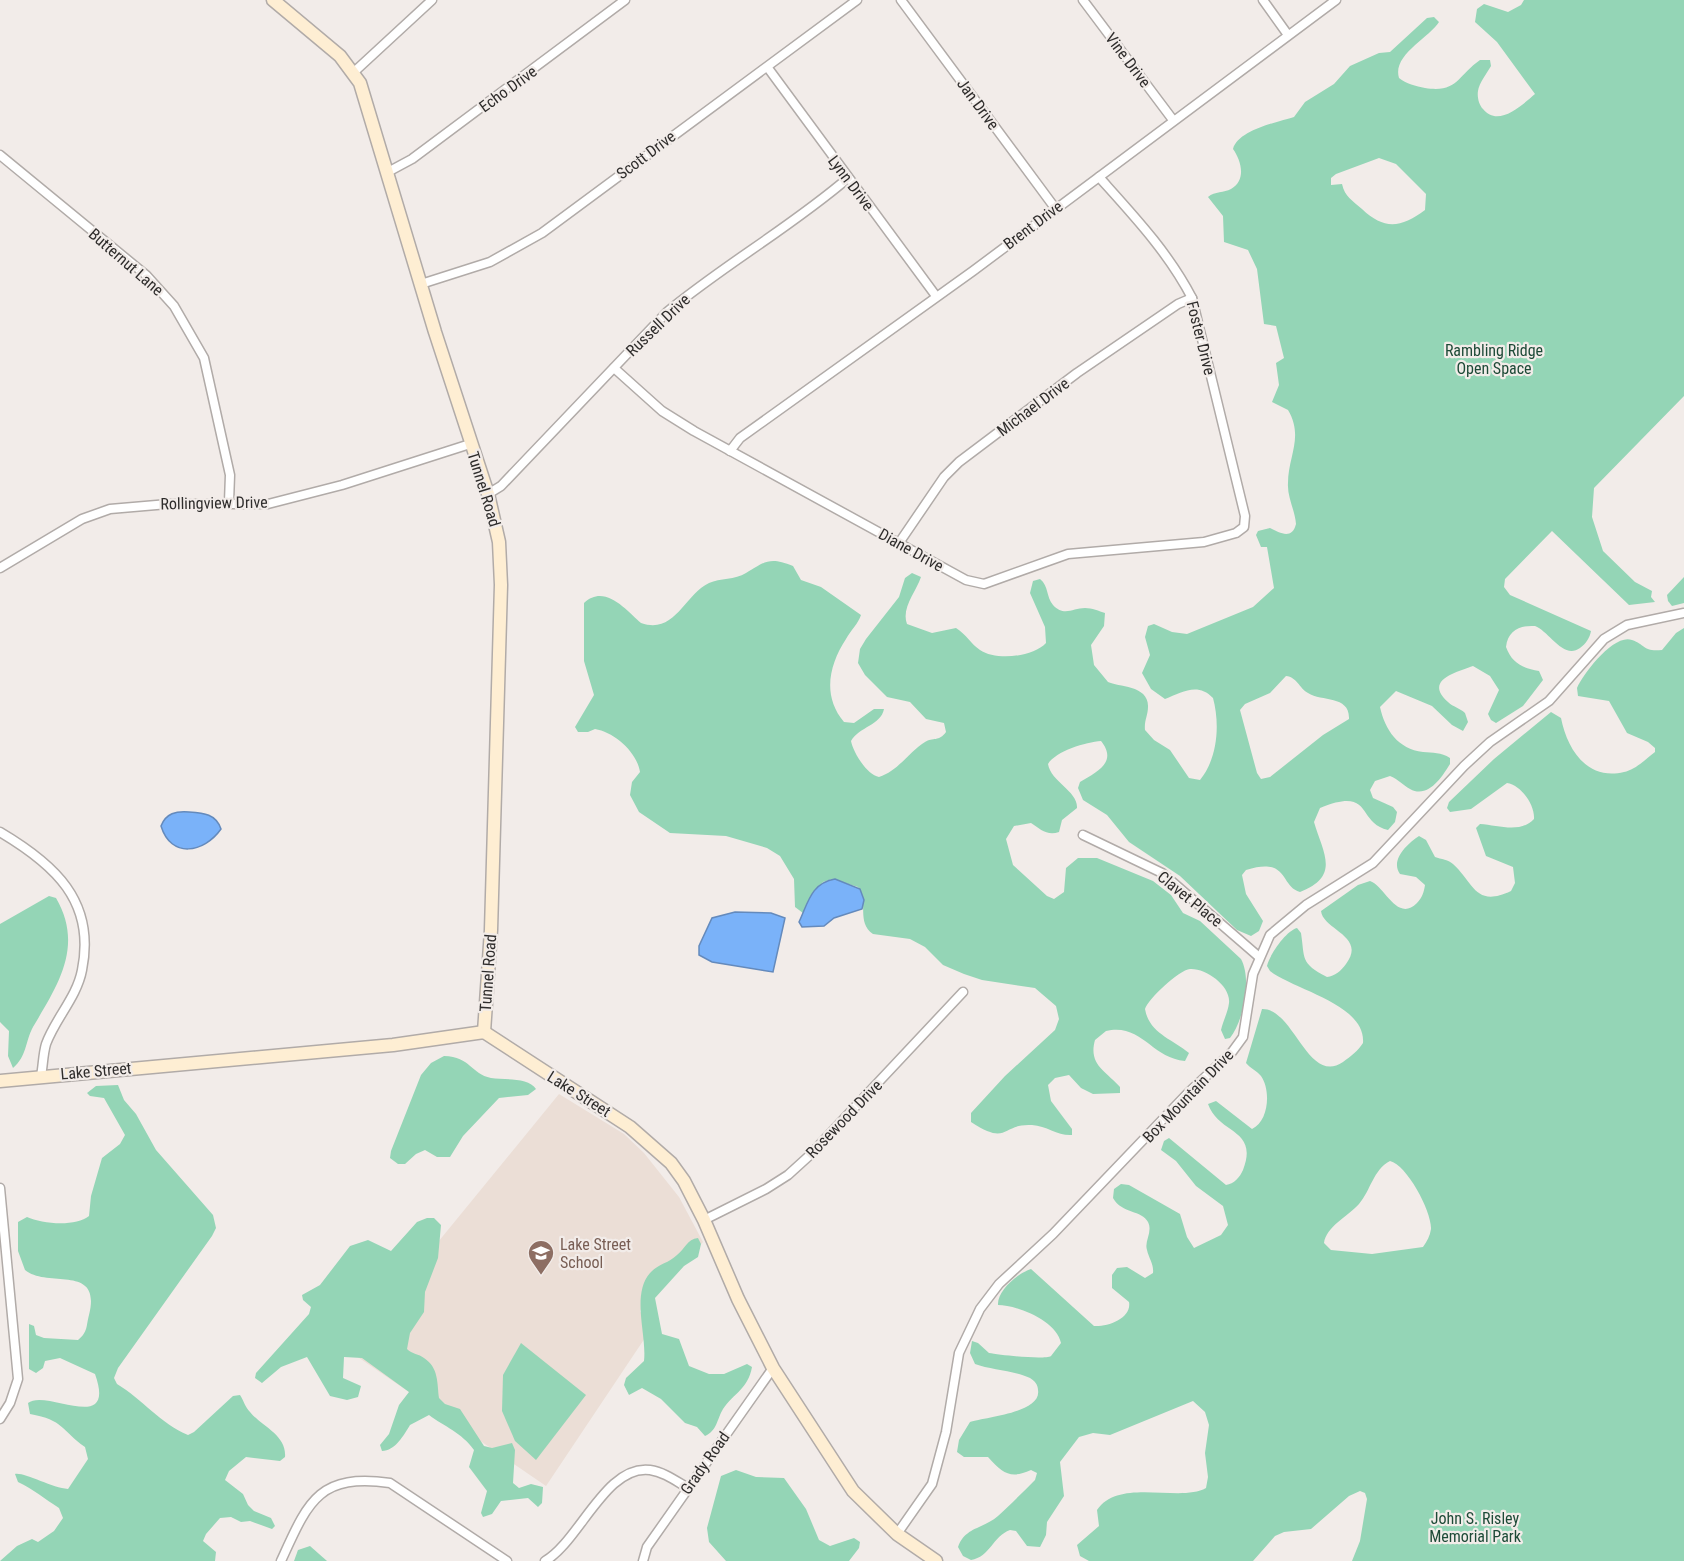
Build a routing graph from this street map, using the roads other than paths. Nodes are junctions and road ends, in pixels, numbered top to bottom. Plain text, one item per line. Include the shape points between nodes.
1 (273, 0) edge
2 (432, 0) edge
3 (625, 0) edge
4 (857, 0) edge
5 (901, 0) edge
6 (1083, 0) edge
7 (1263, 0) edge
8 (1336, 0) edge
9 (1288, 35) junction
10 (768, 68) junction
11 (354, 72) junction
12 (1173, 120) junction
13 (0, 155) edge
14 (386, 173) junction
15 (1099, 177) junction
16 (848, 178) junction
17 (1055, 208) junction
18 (421, 284) junction
19 (936, 296) junction
20 (1192, 298) junction
21 (614, 368) junction
22 (470, 444) junction
23 (730, 451) junction
24 (488, 494) junction
25 (229, 502) junction
26 (1244, 527) joint
27 (899, 543) junction
28 (0, 568) edge
29 (1684, 613) edge
30 (0, 832) edge
31 (1083, 836) dead end
32 (1258, 956) junction
33 (963, 992) dead end
34 (484, 1032) junction
35 (41, 1076) junction
36 (0, 1081) edge
37 (0, 1188) edge
38 (704, 1220) junction
39 (773, 1368) junction
40 (0, 1419) edge
41 (688, 1488) junction
42 (897, 1534) junction
43 (281, 1561) edge
44 (507, 1561) edge
45 (545, 1561) edge
46 (643, 1561) edge
47 (936, 1561) edge

1 - 11 main road, Tunnel Road
2 - 11 street
3 - 14 street, Echo Drive via 412,159
4 - 10 street, Scott Drive
5 - 17 street, Jan Drive
6 - 12 street, Vine Drive
7 - 9 street
8 - 9 street, Brent Drive
9 - 12 street, Brent Drive
10 - 16 street, Lynn Drive
10 - 18 street, Scott Drive via 513,251
11 - 14 main road, Tunnel Road
12 - 15 street, Brent Drive
13 - 25 street, Butternut Lane via 146,275 174,306 204,358 230,475
14 - 18 main road, Tunnel Road
15 - 17 street, Brent Drive
15 - 20 street, Foster Drive via 1151,234
16 - 19 street, Lynn Drive
16 - 21 street, Russell Drive via 667,312
17 - 19 street, Brent Drive
18 - 22 main road, Tunnel Road
19 - 23 street, Brent Drive via 740,438
20 - 26 street, Foster Drive via 1245,516
20 - 27 street, Michael Drive via 1077,373 959,462 944,477
21 - 23 street, Diane Drive via 662,411
21 - 24 street, Russell Drive via 501,486
22 - 24 main road, Tunnel Road
22 - 25 street, Rollingview Drive via 306,496 268,504
23 - 27 street, Diane Drive
24 - 34 main road, Tunnel Road via 499,542 501,585 491,930
25 - 28 street, Rollingview Drive via 110,509 82,519
26 - 27 street, Diane Drive via 1204,542 1068,554 984,584 966,580
29 - 32 street, Box Mountain Drive via 1627,625 1604,639 1549,701 1490,742 1464,766 1373,863 1287,918 1270,935
30 - 35 street via 48,863 66,885 78,909 84,938 82,971 47,1044
31 - 32 street, Clavet Place via 1162,873
32 - 42 street, Box Mountain Drive via 1243,1037 1232,1052 999,1284 980,1309 959,1353 946,1432 932,1484
33 - 38 street, Rosewood Drive via 788,1175
34 - 35 main road, Lake Street via 393,1045
34 - 38 main road, Lake Street via 647,1141 677,1172
35 - 36 main road, Lake Street
37 - 40 street via 18,1379
38 - 39 main road, Lake Street
39 - 41 street, Grady Road
39 - 42 main road, Lake Street via 853,1491
41 - 45 street via 665,1474 649,1470 624,1478 609,1488 558,1552
41 - 46 street, Grady Road via 647,1547
42 - 47 main road, Lake Street
43 - 44 street via 315,1498 330,1486 350,1481 390,1483

